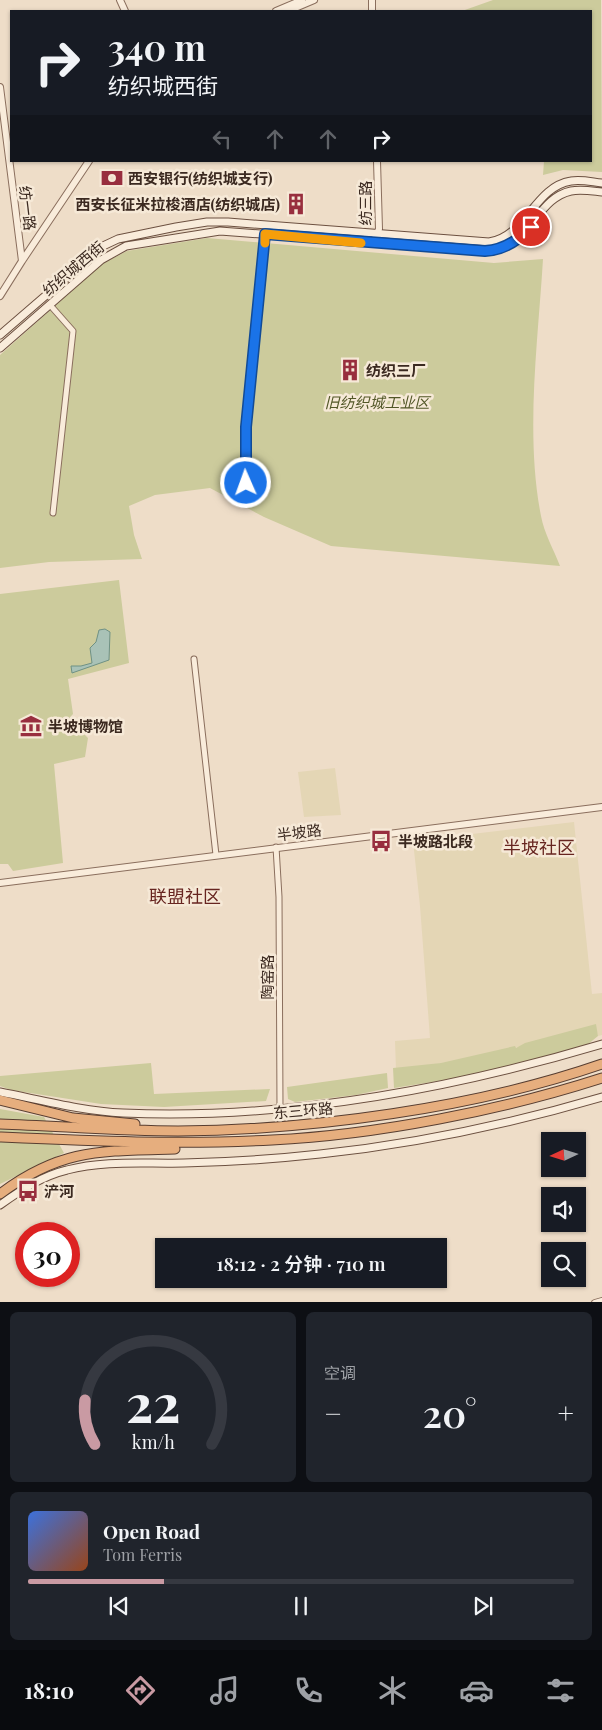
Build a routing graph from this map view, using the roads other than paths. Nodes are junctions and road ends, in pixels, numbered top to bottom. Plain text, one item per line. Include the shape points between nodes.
1 (302, 0) edge
2 (314, 0) edge
3 (278, 10) edge
4 (290, 10) edge
5 (0, 87) edge
6 (88, 162) edge
7 (377, 162) edge
8 (602, 183) edge
9 (602, 192) edge
10 (265, 234) junction
11 (376, 234) junction
12 (375, 244) junction
13 (22, 261) junction
14 (0, 296) edge
15 (50, 305) junction
16 (0, 336) edge
17 (0, 348) edge
18 (246, 483) dead end
19 (53, 513) dead end
20 (194, 659) dead end
21 (602, 807) edge
22 (276, 847) junction
23 (216, 855) junction
24 (0, 883) edge
25 (602, 1044) edge
26 (602, 1064) edge
27 (602, 1078) edge
28 (0, 1092) edge
29 (602, 1097) edge
30 (0, 1100) edge
31 (280, 1107) junction
32 (0, 1124) edge
33 (177, 1131) junction
34 (0, 1137) edge
35 (70, 1140) junction
36 (273, 1140) junction
37 (0, 1143) edge
38 (0, 1194) edge
39 (0, 1205) edge
40 (602, 1301) edge
41 (594, 1302) edge

1 - 3 street
2 - 4 street
5 - 13 street, 纺一路
6 - 13 street
7 - 11 street, 纺三路 via 379,229
8 - 11 main road, 纺织城西街 via 572,180 553,187 513,232 496,241
9 - 12 main road, 纺织城西街 via 579,190 562,194 519,239 493,251
10 - 12 main road, 纺织城西街
10 - 15 main road, 纺织城西街 via 210,231 121,248 101,260
10 - 18 street via 246,427
11 - 12 street, 纺三路
11 - 16 main road, 纺织城西街 via 214,221 118,240 96,251
13 - 14 street
15 - 17 main road, 纺织城西街
15 - 19 street via 73,331
20 - 23 street
21 - 22 street, 半坡路
22 - 23 street, 半坡路
22 - 31 street, 陶窑路
23 - 24 street, 半坡路
25 - 31 main road via 512,1070 436,1086 348,1101
26 - 33 highway, 东三环路 via 513,1089 381,1114 308,1124
27 - 36 highway, 东三环路 via 464,1113 355,1131
28 - 31 main road via 122,1113
29 - 39 main road via 477,1129 383,1146 256,1160 95,1164 42,1178
30 - 33 highway via 73,1118 150,1125
32 - 33 highway, 东三环路
34 - 35 highway, 东三环路
35 - 36 highway, 东三环路 via 173,1143
35 - 37 highway via 52,1144
36 - 38 highway via 247,1146 100,1151 38,1168
40 - 41 street

